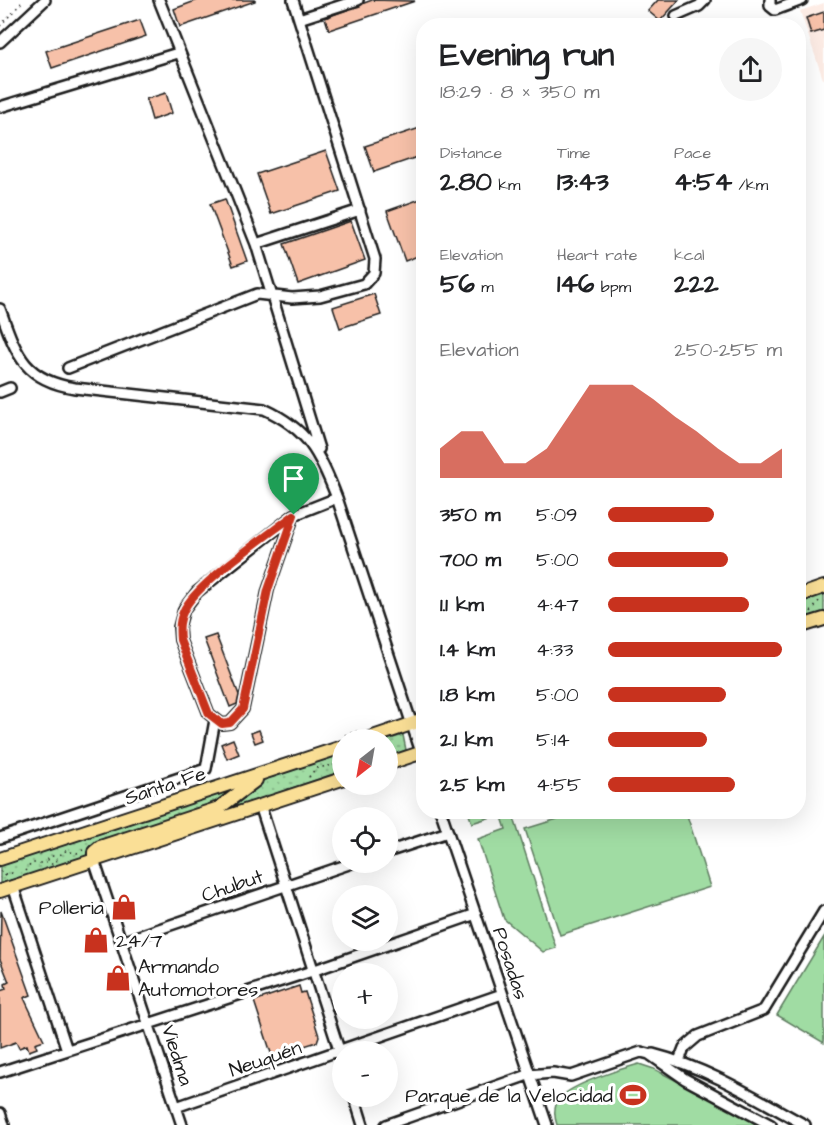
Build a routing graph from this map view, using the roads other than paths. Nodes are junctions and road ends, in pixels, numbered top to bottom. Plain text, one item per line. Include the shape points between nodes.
1 (45, 0) edge
2 (159, 0) edge
3 (293, 0) edge
4 (358, 0) edge
5 (705, 0) edge
6 (770, 0) edge
7 (802, 0) edge
8 (676, 16) dead end
9 (299, 19) junction
10 (0, 42) edge
11 (178, 53) junction
12 (0, 107) edge
13 (360, 210) junction
14 (255, 244) junction
15 (270, 295) junction
16 (0, 309) edge
17 (68, 368) dead end
18 (10, 388) dead end
19 (0, 392) edge
20 (325, 466) junction
21 (337, 498) junction
22 (294, 515) junction
23 (824, 587) edge
24 (806, 593) edge
25 (824, 619) edge
26 (806, 625) edge
27 (416, 716) edge
28 (214, 720) junction
29 (416, 722) edge
30 (388, 729) edge
31 (332, 746) edge
32 (416, 756) edge
33 (398, 761) edge
34 (264, 773) junction
35 (332, 782) edge
36 (260, 805) junction
37 (443, 819) edge
38 (448, 832) junction
39 (0, 838) edge
40 (398, 848) edge
41 (0, 859) edge
42 (94, 860) junction
43 (332, 870) edge
44 (13, 878) junction
45 (285, 886) junction
46 (0, 891) edge
47 (824, 911) edge
48 (476, 914) junction
49 (121, 942) junction
50 (312, 971) junction
51 (502, 994) junction
52 (149, 1024) junction
53 (336, 1041) edge
54 (378, 1041) edge
55 (67, 1050) junction
56 (649, 1053) junction
57 (332, 1058) edge
58 (679, 1061) junction
59 (0, 1072) edge
60 (528, 1075) junction
61 (176, 1107) junction
62 (357, 1107) edge
63 (0, 1113) edge
64 (4, 1125) edge
65 (182, 1125) edge
66 (363, 1125) edge
67 (386, 1125) edge
68 (547, 1125) edge
69 (771, 1125) edge
70 (805, 1125) edge

1 - 10 street
2 - 11 street
3 - 9 street
4 - 9 street
5 - 8 street
6 - 7 street via 775,10
9 - 13 street
11 - 12 street
11 - 14 street
13 - 14 street
13 - 15 street via 375,259 370,279 320,296
14 - 15 street
15 - 17 street via 257,294
15 - 20 street
16 - 20 street via 19,357 48,382 264,409 303,433
18 - 19 street
20 - 21 street
21 - 22 street
21 - 27 street
22 - 28 street via 268,590 243,709 230,723
22 - 28 street via 196,592 184,609 180,640
23 - 24 main road
25 - 26 main road
28 - 39 street via 206,769
29 - 30 main road
31 - 34 main road, Santa Fe
32 - 33 main road
34 - 41 main road, Santa Fe
34 - 42 main road via 219,808 100,847 94,852
35 - 36 main road
36 - 42 main road
36 - 45 street
37 - 38 street, Posadas
38 - 40 street
38 - 48 street, Posadas
42 - 44 main road
42 - 49 street, Viedma
43 - 45 street, Chubut
44 - 46 main road
44 - 55 street
45 - 49 street, Chubut
45 - 50 street
47 - 58 street via 764,1010 698,1036 684,1048
48 - 50 street
48 - 51 street, Posadas
49 - 52 street, Viedma
50 - 52 street
50 - 53 street
51 - 54 street, Neuquén
51 - 60 street, Posadas
52 - 55 street
52 - 61 street, Viedma
55 - 59 street
56 - 58 street
56 - 60 street via 632,1053 571,1076
56 - 69 street via 685,1079
57 - 61 street, Neuquén
58 - 70 street
60 - 67 street
60 - 68 street, Posadas
61 - 65 street, Viedma
62 - 66 street
63 - 64 street

